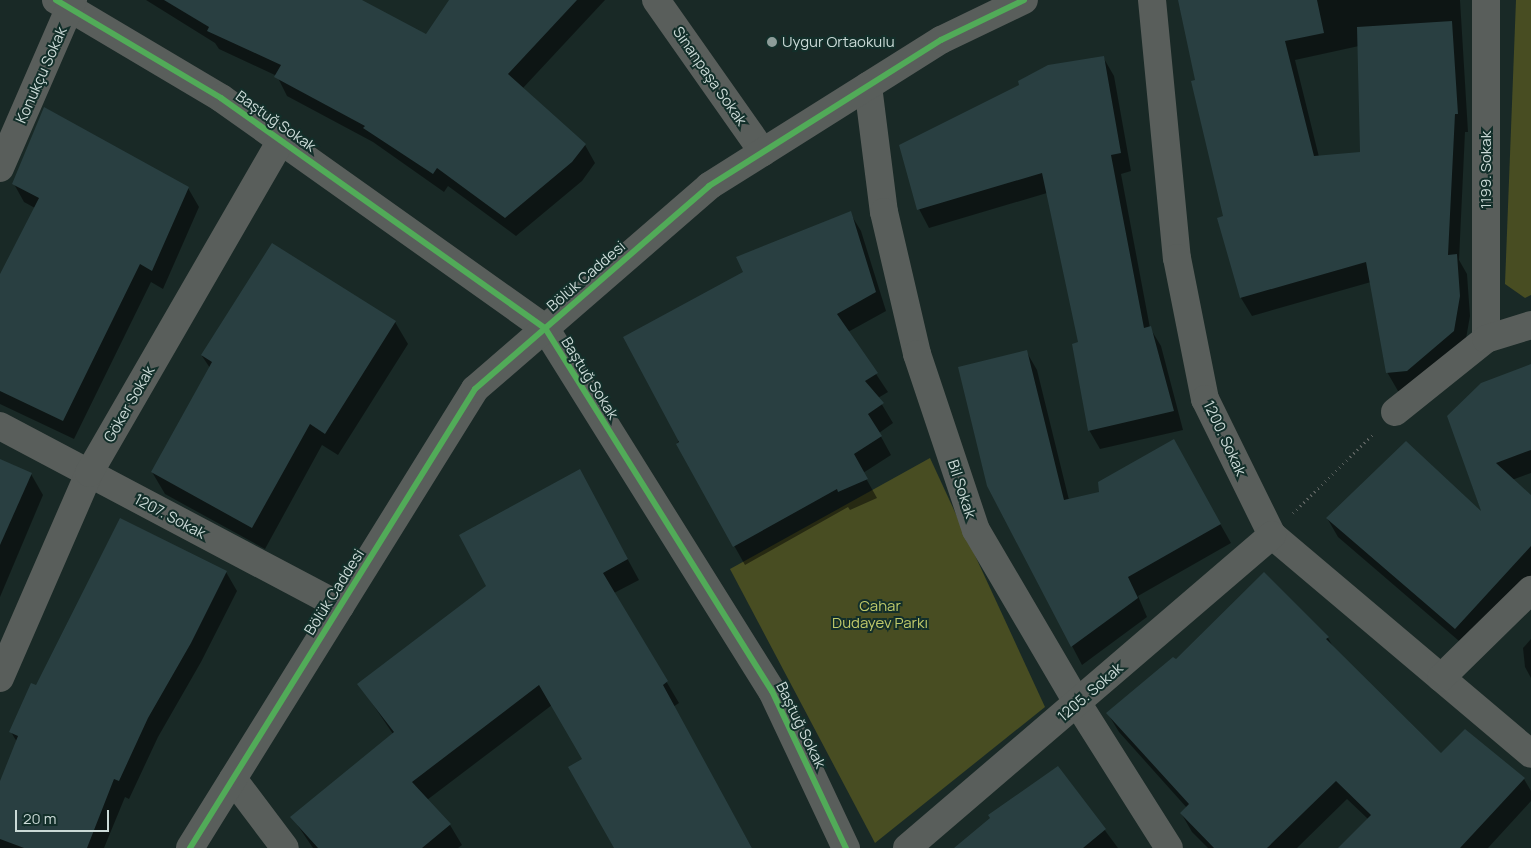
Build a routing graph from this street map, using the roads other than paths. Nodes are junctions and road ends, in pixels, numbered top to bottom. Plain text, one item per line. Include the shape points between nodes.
1 (656, 0) edge
2 (1024, 0) edge
3 (1152, 0) edge
4 (1486, 0) edge
5 (67, 3) edge
6 (868, 86) junction
7 (281, 140) junction
8 (763, 152) junction
9 (0, 168) edge
10 (1531, 325) edge
11 (545, 328) junction
12 (1486, 339) junction
13 (1395, 412) road end
14 (0, 426) edge
15 (89, 473) junction
16 (1272, 535) junction
17 (1531, 590) edge
18 (340, 606) junction
19 (0, 678) edge
20 (1441, 678) junction
21 (1078, 704) junction
22 (1531, 754) edge
23 (233, 779) junction
24 (190, 848) edge
25 (285, 848) edge
26 (846, 848) edge
27 (907, 848) edge
28 (1169, 848) edge

1 - 8 street, Sinanpaşa Sokak
2 - 6 street, Bölük Caddesi via 941,40
3 - 16 street, 1200. Sokak via 1177,258 1205,399
4 - 12 street, 1199. Sokak
5 - 7 street, Baştuğ Sokak via 221,98
5 - 9 street, Konukçu Sokak
6 - 8 street, Bölük Caddesi
6 - 21 street, Bil Sokak via 884,212 917,354 976,530
7 - 11 street, Baştuğ Sokak
7 - 15 street, Göker Sokak
8 - 11 street, Bölük Caddesi via 709,186
10 - 12 street
11 - 18 street, Bölük Caddesi via 475,389
11 - 26 street, Baştuğ Sokak via 772,690
12 - 13 street
14 - 15 street, 1207. Sokak
15 - 18 street, 1207. Sokak
15 - 19 street, Göker Sokak
16 - 20 street, 1200. Sokak
16 - 21 street, 1205. Sokak
17 - 20 street
18 - 23 street, Bölük Caddesi
20 - 22 street, 1200. Sokak
21 - 27 street, 1205. Sokak
21 - 28 street, Bil Sokak
23 - 24 street, Bölük Caddesi
23 - 25 street

